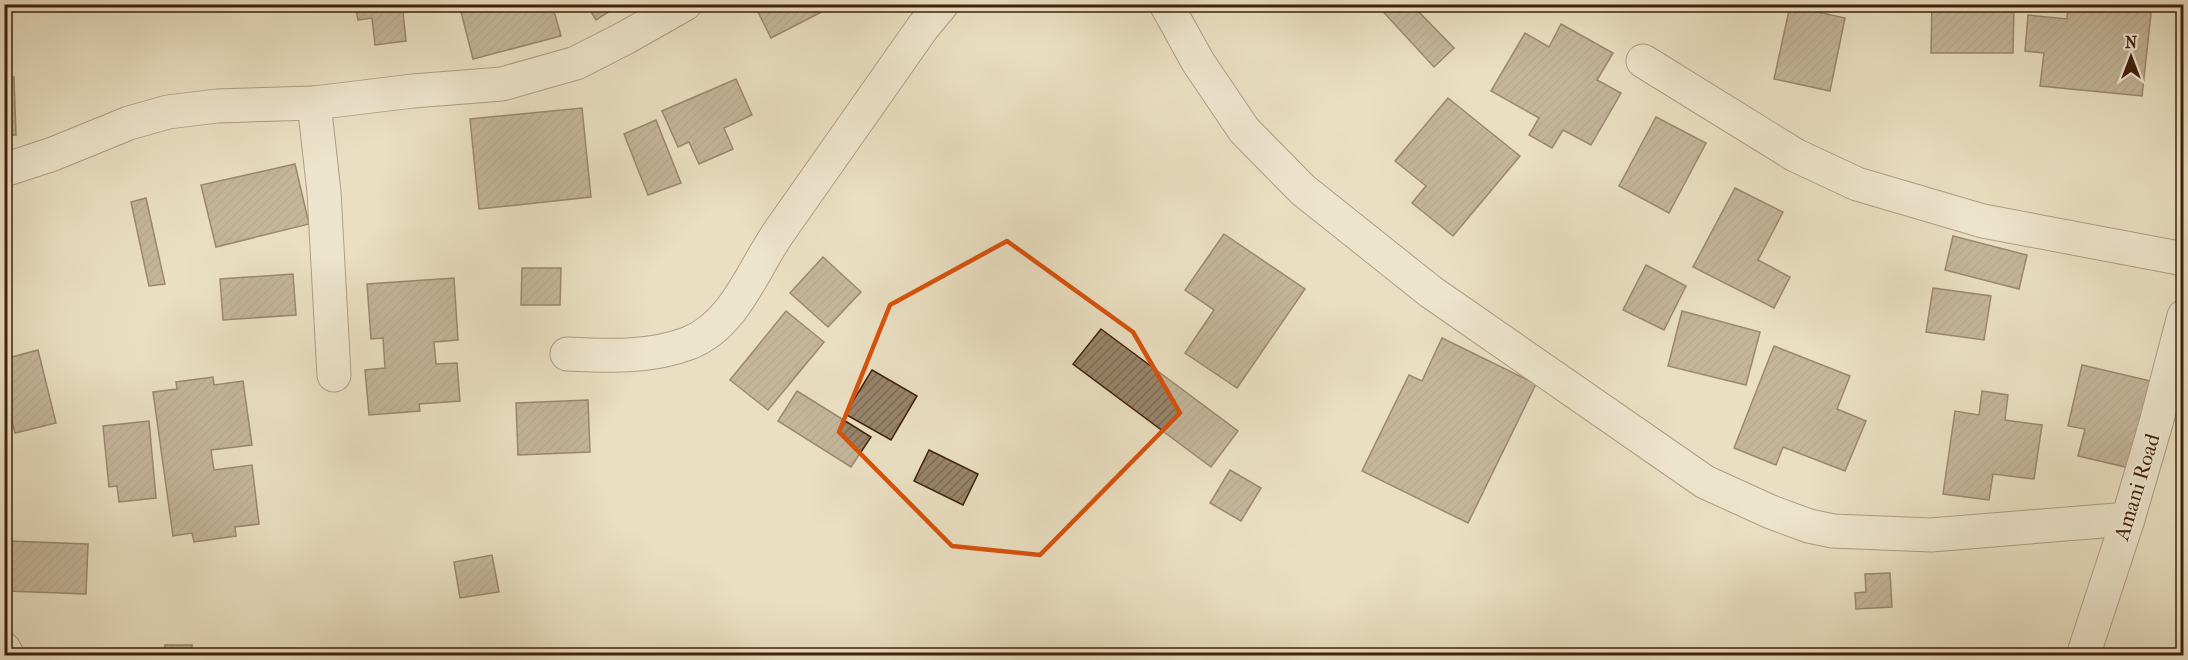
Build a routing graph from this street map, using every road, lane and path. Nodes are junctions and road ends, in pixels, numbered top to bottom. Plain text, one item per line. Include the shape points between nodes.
1 (685, 4) edge
2 (942, 4) edge
3 (1166, 4) edge
4 (1642, 61) dead end
5 (314, 103) junction
6 (4, 170) edge
7 (2184, 259) edge
8 (2184, 316) edge
9 (567, 354) dead end
10 (333, 375) dead end
11 (2128, 519) junction
12 (4, 649) edge
13 (8, 656) edge
14 (2083, 656) edge

1 - 5 street via 576,63 502,84
2 - 9 street via 775,238 744,292 711,329 690,343 654,353
3 - 11 street via 1198,62 1244,130 1303,190 1431,292 1705,482 1771,512 1833,531 1931,535
4 - 7 street via 1795,155 1857,184 1983,221
5 - 6 street via 168,112
5 - 10 street via 324,192
8 - 11 street, Amani Road
11 - 14 street, Amani Road
12 - 13 street

